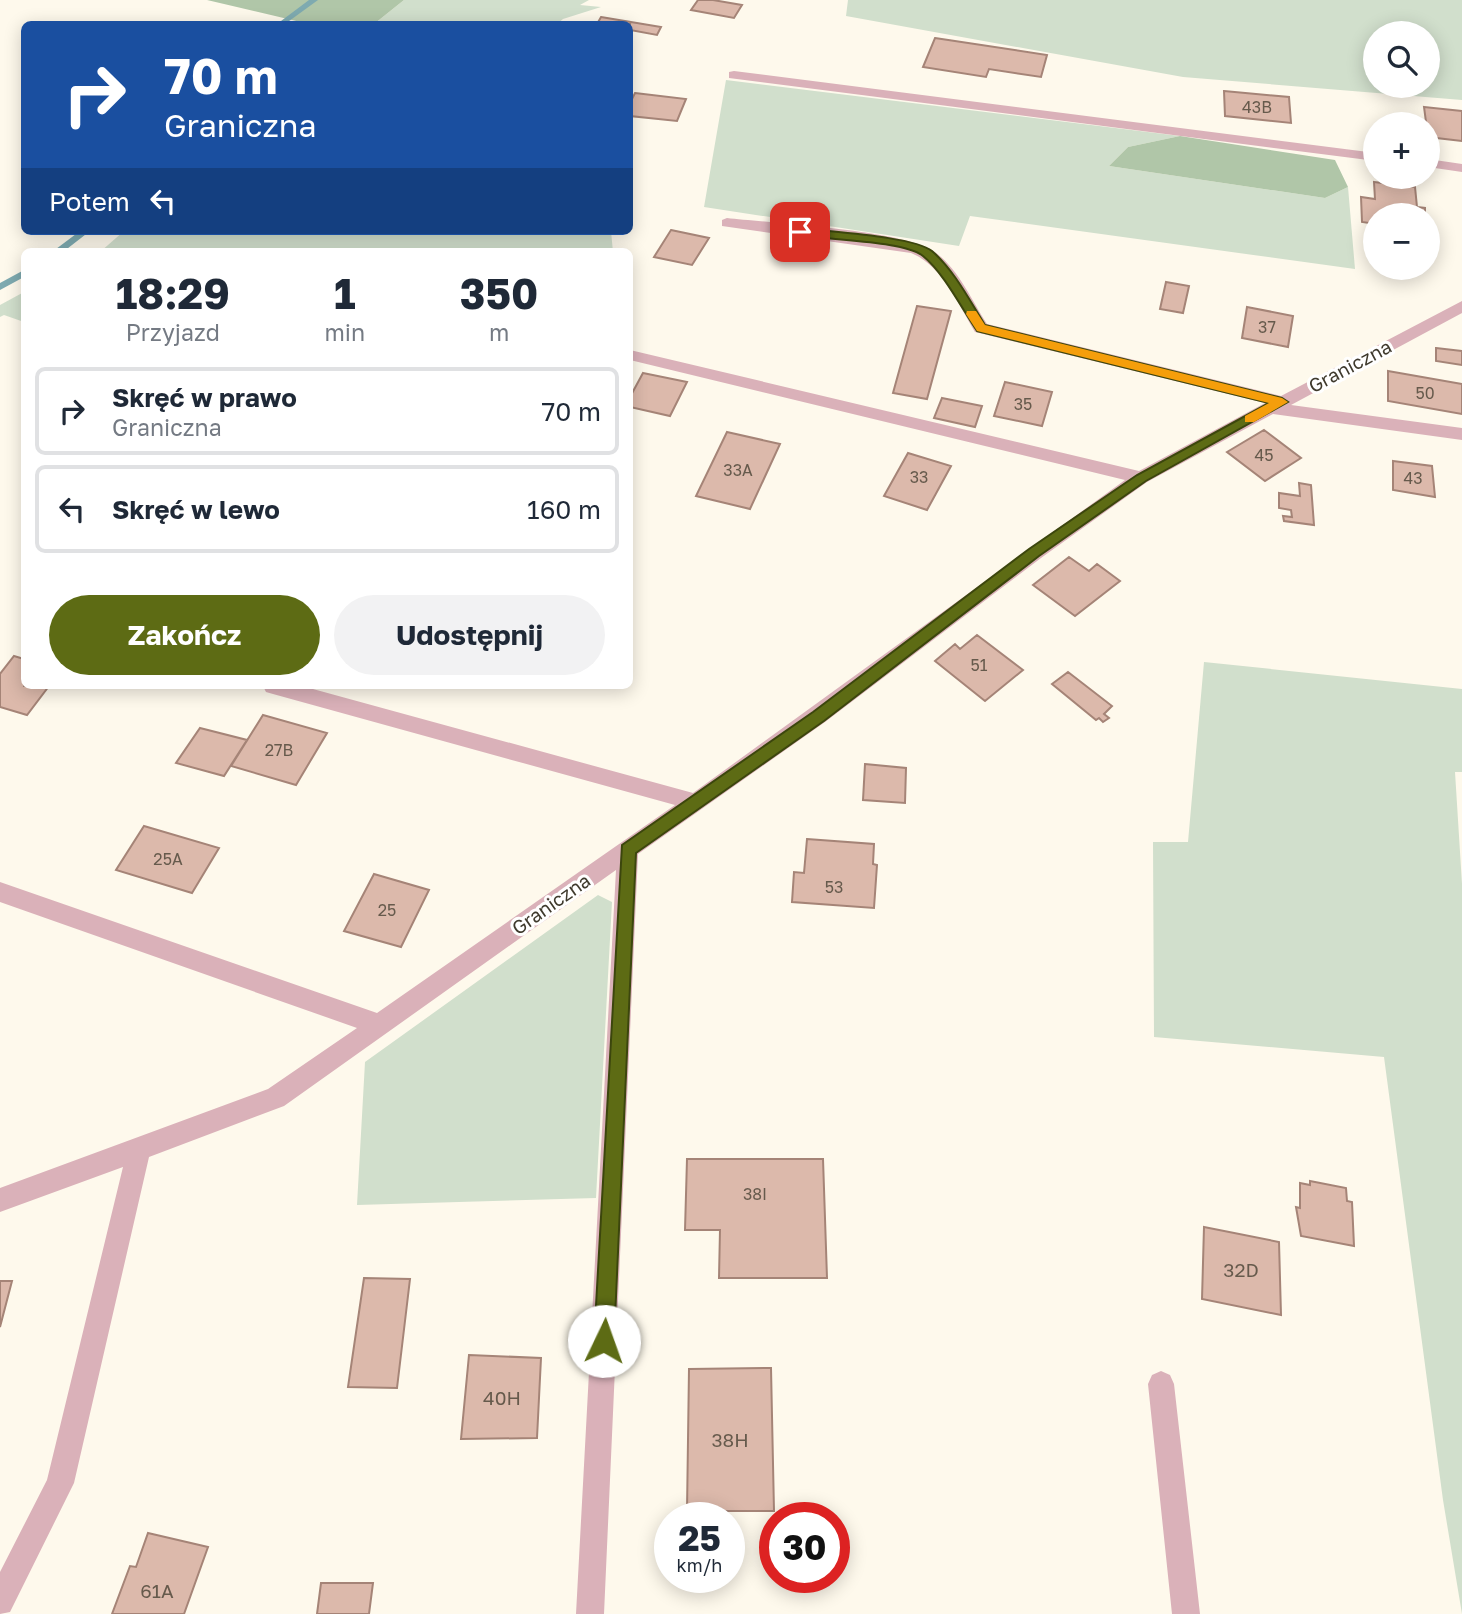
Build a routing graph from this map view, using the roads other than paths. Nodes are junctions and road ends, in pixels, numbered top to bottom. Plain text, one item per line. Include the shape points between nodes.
1 (734, 75) dead end
2 (1363, 155) edge
3 (1440, 164) edge
4 (1462, 167) edge
5 (727, 223) dead end
6 (1462, 306) edge
7 (633, 356) edge
8 (1275, 405) junction
9 (1462, 434) edge
10 (1141, 478) junction
11 (285, 689) edge
12 (695, 802) junction
13 (628, 849) junction
14 (0, 892) edge
15 (380, 1025) junction
16 (139, 1149) junction
17 (0, 1200) edge
18 (1161, 1384) dead end
19 (0, 1602) edge
20 (590, 1614) edge
21 (1185, 1614) edge

1 - 2 street
3 - 4 street
5 - 8 street via 897,244 926,253 981,328
6 - 8 street, Graniczna
7 - 10 street
8 - 9 street
8 - 10 street, Graniczna
10 - 12 street, Graniczna
11 - 12 street
12 - 13 street, Graniczna
13 - 15 street, Graniczna
13 - 20 street
14 - 15 street
15 - 16 street, Graniczna via 276,1098
16 - 17 street, Graniczna
16 - 19 street via 60,1483
18 - 21 street

